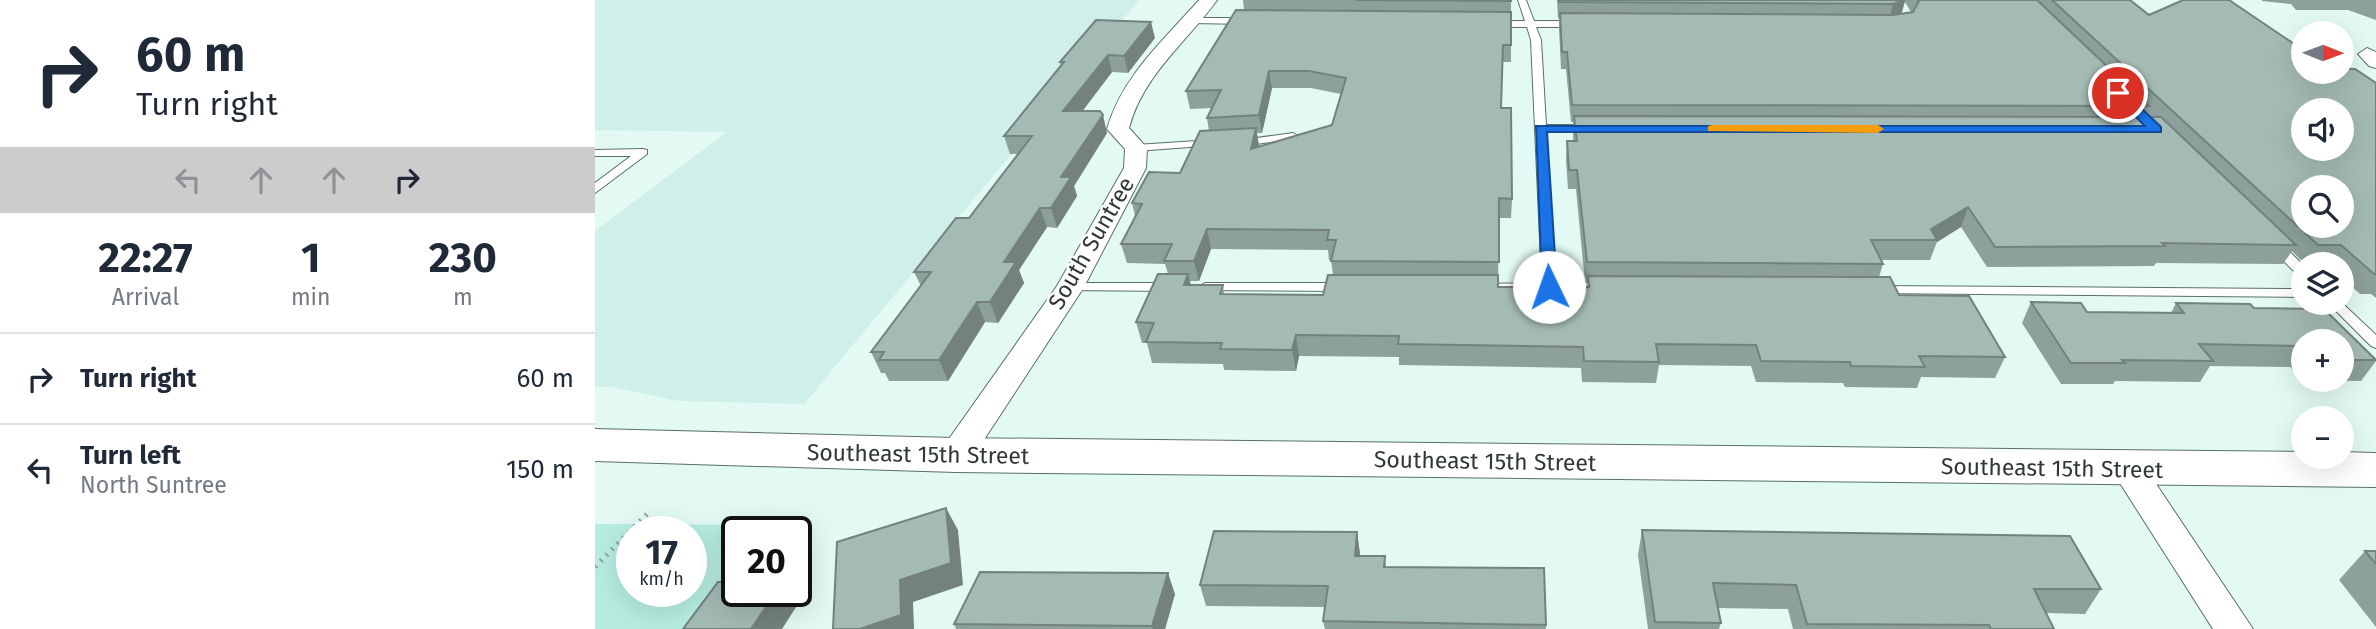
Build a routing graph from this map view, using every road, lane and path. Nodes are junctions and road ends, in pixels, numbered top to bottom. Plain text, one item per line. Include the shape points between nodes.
1 (1208, 0) edge
2 (1522, 0) edge
3 (1192, 20) junction
4 (1260, 21) edge
5 (1489, 23) edge
6 (1529, 24) junction
7 (1585, 24) edge
8 (1541, 128) junction
9 (1597, 128) edge
10 (1293, 136) edge
11 (1136, 148) junction
12 (595, 153) edge
13 (595, 189) edge
14 (2264, 234) edge
15 (2291, 260) edge
16 (1070, 287) junction
17 (1357, 287) edge
18 (1467, 287) edge
19 (1856, 290) edge
20 (2291, 293) edge
21 (2347, 315) edge
22 (2376, 343) edge
23 (595, 445) edge
24 (956, 455) junction
25 (2128, 469) junction
26 (2376, 470) edge
27 (647, 514) dead end
28 (595, 568) edge
29 (2234, 629) edge

1 - 3 street, South Suntree
2 - 6 lane
3 - 4 lane
3 - 11 street, South Suntree via 1121,110 1118,129
5 - 6 lane
6 - 7 lane
6 - 8 lane via 1536,40
8 - 9 lane
8 - 18 lane via 1556,287
10 - 11 lane
11 - 16 street, South Suntree via 1135,168
12 - 13 lane via 643,152
14 - 15 lane
16 - 17 lane
16 - 24 street, South Suntree
19 - 20 lane
21 - 22 lane
23 - 24 main road, Southeast 15th Street
24 - 25 main road, Southeast 15th Street
25 - 26 main road, Southeast 15th Street
25 - 29 street
27 - 28 path

